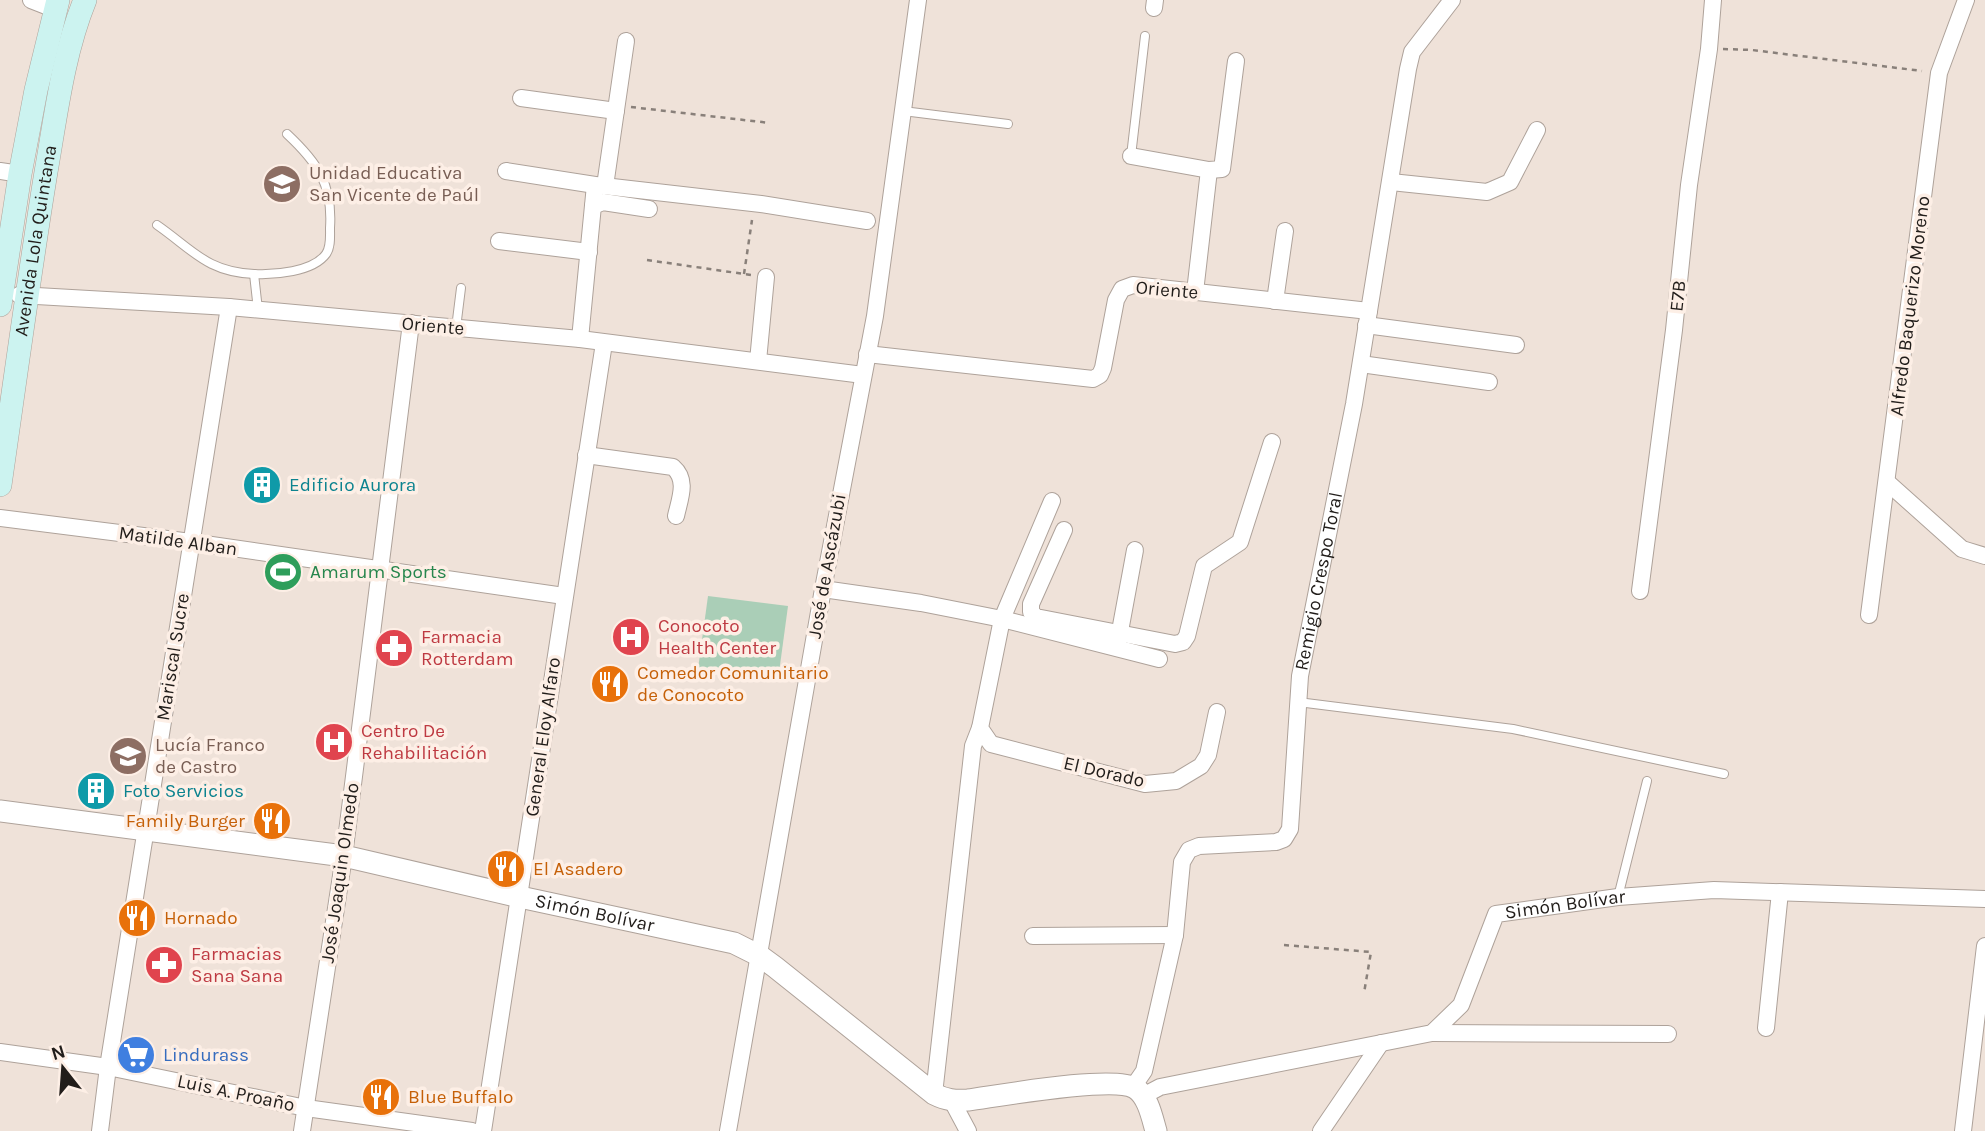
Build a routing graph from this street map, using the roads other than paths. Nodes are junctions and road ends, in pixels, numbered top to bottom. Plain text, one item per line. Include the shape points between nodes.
1 (32, 0) edge
2 (85, 0) edge
3 (918, 0) edge
4 (1452, 0) edge
5 (1713, 0) edge
6 (1966, 0) edge
7 (56, 4) edge
8 (1144, 36) dead end
9 (626, 41) dead end
10 (1236, 61) dead end
11 (521, 98) dead end
12 (617, 108) junction
13 (903, 111) junction
14 (1008, 124) dead end
15 (1537, 130) dead end
16 (287, 134) dead end
17 (1130, 156) joint
18 (1209, 170) junction
19 (506, 171) dead end
20 (10, 172) edge
21 (1391, 182) junction
22 (600, 186) junction
23 (593, 206) junction
24 (649, 209) dead end
25 (867, 221) dead end
26 (157, 225) dead end
27 (1285, 231) dead end
28 (499, 241) dead end
29 (589, 252) junction
30 (254, 274) junction
31 (766, 277) road end
32 (461, 288) dead end
33 (1195, 292) junction
34 (26, 295) junction
35 (1, 300) edge
36 (1275, 301) junction
37 (229, 307) junction
38 (258, 310) junction
39 (1368, 318) junction
40 (411, 323) junction
41 (456, 328) junction
42 (580, 339) junction
43 (604, 343) junction
44 (1516, 345) dead end
45 (867, 354) junction
46 (758, 361) junction
47 (1361, 364) junction
48 (863, 375) junction
49 (1489, 382) dead end
50 (1272, 442) dead end
51 (586, 456) junction
52 (1887, 482) junction
53 (0, 485) edge
54 (1052, 500) dead end
55 (676, 516) dead end
56 (0, 518) edge
57 (1064, 530) dead end
58 (191, 542) junction
59 (1135, 550) dead end
60 (1985, 556) edge
61 (380, 570) junction
62 (823, 589) junction
63 (1640, 591) dead end
64 (564, 596) junction
65 (1869, 615) dead end
66 (1002, 619) junction
67 (1118, 641) junction
68 (1158, 659) dead end
69 (1298, 702) junction
70 (1217, 712) dead end
71 (980, 728) junction
72 (1724, 774) dead end
73 (1647, 781) dead end
74 (0, 811) edge
75 (146, 829) junction
76 (344, 856) junction
77 (1780, 892) junction
78 (520, 897) junction
79 (1618, 897) junction
80 (1985, 899) edge
81 (1175, 935) junction
82 (1033, 936) dead end
83 (1985, 946) edge
84 (760, 956) junction
85 (1766, 1028) dead end
86 (1432, 1033) junction
87 (1668, 1034) dead end
88 (1381, 1043) junction
89 (0, 1052) edge
90 (108, 1067) junction
91 (1138, 1091) junction
92 (943, 1098) junction
93 (306, 1108) junction
94 (100, 1131) edge
95 (302, 1131) edge
96 (472, 1131) edge
97 (483, 1131) edge
98 (728, 1131) edge
99 (968, 1131) edge
100 (1156, 1131) edge
101 (1321, 1131) edge
102 (1963, 1131) edge

1 - 7 street
2 - 34 main road, Avenida Lola Quintana via 58,105
3 - 13 street, José de Ascázubi
4 - 21 street, Remigio Crespo Toral via 1412,52
5 - 63 street, E7B
6 - 52 street, Alfredo Baquerizo Moreno via 1939,73
7 - 20 main road, Avenida Lola Quintana
8 - 17 lane
9 - 12 street
10 - 18 street via 1222,169
11 - 12 street
12 - 22 street
13 - 14 lane
13 - 45 street, José de Ascázubi
15 - 21 street via 1510,182 1487,192
16 - 30 lane via 310,155 328,190 328,248 325,256 299,270
17 - 18 street
18 - 33 street
19 - 22 street
20 - 35 main road, Avenida Lola Quintana
21 - 39 street, Remigio Crespo Toral
22 - 23 street
22 - 25 street
23 - 24 street via 603,202
23 - 29 street
26 - 30 lane via 203,261
27 - 36 street
28 - 29 street
29 - 42 street
30 - 38 lane
31 - 46 street
32 - 41 lane
33 - 36 street, Oriente
33 - 45 street, Oriente via 1141,285 1122,289 1102,372 1093,379
34 - 35 street, Oriente
34 - 37 street, Oriente
34 - 53 main road, Avenida Lola Quintana
36 - 39 street, Oriente
37 - 38 street, Oriente
37 - 58 street, Mariscal Sucre
38 - 40 street, Oriente
39 - 44 street, Oriente
39 - 47 street, Remigio Crespo Toral
40 - 41 street, Oriente
40 - 61 street, José Joaquin Olmedo
41 - 42 street, Oriente
42 - 43 street, Oriente
43 - 46 street, Oriente
43 - 51 street, General Eloy Alfaro
45 - 48 street, José de Ascázubi
46 - 48 street, Oriente
47 - 49 street
47 - 69 street, Remigio Crespo Toral
48 - 62 street, José de Ascázubi
50 - 67 street via 1240,542 1204,566 1183,642
51 - 55 street via 673,467 683,483
51 - 64 street, General Eloy Alfaro
52 - 60 street via 1962,549
52 - 65 street, Alfredo Baquerizo Moreno
54 - 66 street
56 - 58 street, Matilde Alban
57 - 67 street via 1031,611 1036,617
58 - 61 street, Matilde Alban
58 - 75 street, Mariscal Sucre
59 - 67 street
61 - 64 street, Matilde Alban
61 - 76 street, José Joaquin Olmedo
62 - 66 street
62 - 84 street, José de Ascázubi
64 - 78 street, General Eloy Alfaro
66 - 67 street
66 - 71 street
67 - 68 street
69 - 72 lane via 1513,729
69 - 81 street, Remigio Crespo Toral via 1290,829 1276,842 1189,850 1182,862
70 - 71 street, El Dorado via 1208,755 1201,765 1176,781 1145,784 991,744
71 - 92 street via 973,746
73 - 79 lane
74 - 75 street, Simón Bolívar
75 - 76 street, Simón Bolívar
75 - 90 street, Mariscal Sucre
76 - 78 street, Simón Bolívar
76 - 93 street, José Joaquin Olmedo
77 - 79 street, Simón Bolívar via 1714,890
77 - 80 street, Simón Bolívar
77 - 85 street
78 - 84 street, Simón Bolívar via 734,943
78 - 97 street, General Eloy Alfaro
79 - 86 street, Simón Bolívar via 1496,914 1461,1005
81 - 82 street
81 - 91 street, Remigio Crespo Toral
83 - 102 street
84 - 92 street, Simón Bolívar
84 - 98 street, José de Ascázubi
86 - 87 street
86 - 88 street
88 - 91 street
88 - 101 street
89 - 90 street, Luis A. Proaño
90 - 93 street, Luis A. Proaño
90 - 94 street, Mariscal Sucre
91 - 92 street via 1125,1084 1086,1085
91 - 100 street
92 - 99 street
93 - 95 street, José Joaquin Olmedo
93 - 96 street, Luis A. Proaño

